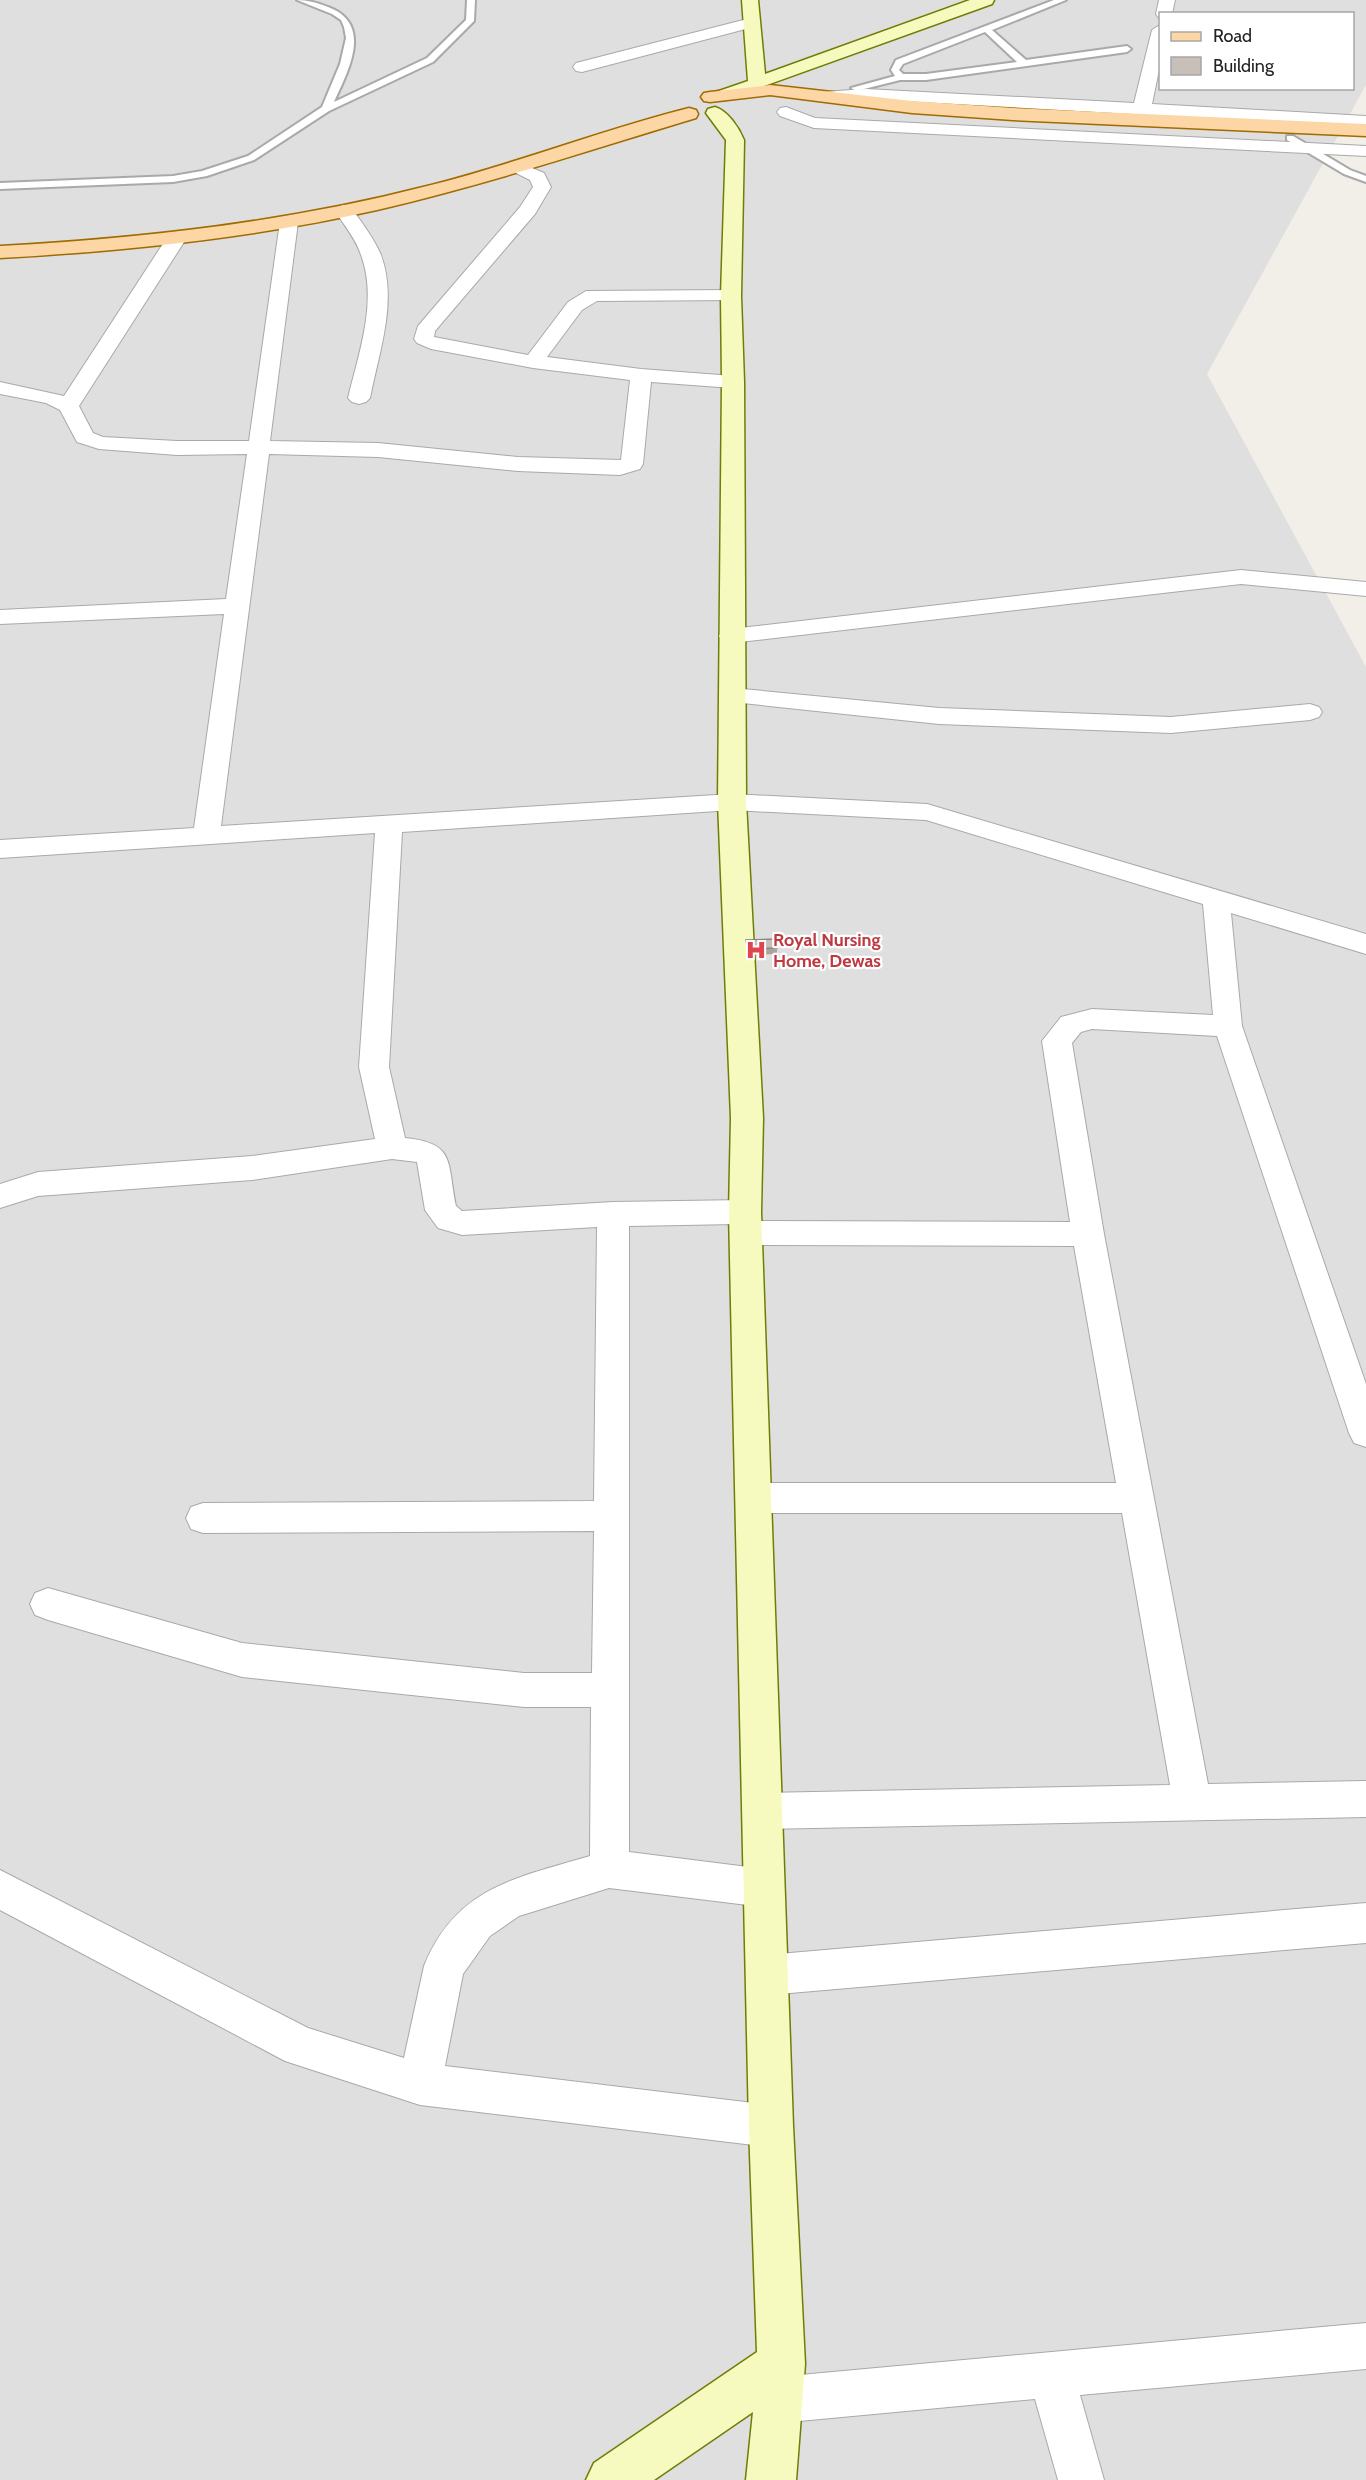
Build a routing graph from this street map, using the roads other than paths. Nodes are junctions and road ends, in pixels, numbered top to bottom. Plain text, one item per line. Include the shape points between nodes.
1 (301, 0) edge
2 (471, 0) edge
3 (750, 0) edge
4 (986, 0) edge
5 (1062, 0) edge
6 (751, 23) junction
7 (986, 29) junction
8 (1159, 38) edge
9 (1127, 49) dead end
10 (1024, 63) junction
11 (582, 67) dead end
12 (900, 77) junction
13 (757, 83) junction
14 (856, 88) dead end
15 (707, 106) junction
16 (326, 109) junction
17 (786, 112) junction
18 (1140, 116) junction
19 (1366, 122) edge
20 (1366, 130) edge
21 (1290, 138) junction
22 (1366, 141) edge
23 (1307, 149) junction
24 (1366, 151) edge
25 (518, 166) junction
26 (1366, 179) edge
27 (0, 186) edge
28 (345, 211) junction
29 (289, 222) junction
30 (176, 239) junction
31 (0, 240) edge
32 (0, 252) edge
33 (731, 296) junction
34 (533, 362) junction
35 (641, 375) junction
36 (733, 382) junction
37 (0, 388) edge
38 (359, 398) dead end
39 (68, 406) junction
40 (260, 447) junction
41 (1366, 589) edge
42 (238, 606) junction
43 (0, 617) edge
44 (731, 636) junction
45 (732, 696) junction
46 (1310, 712) dead end
47 (732, 802) junction
48 (389, 824) junction
49 (206, 836) junction
50 (0, 849) edge
51 (1216, 898) junction
52 (1366, 944) edge
53 (1228, 1026) junction
54 (392, 1148) junction
55 (0, 1196) edge
56 (613, 1214) junction
57 (746, 1222) junction
58 (1088, 1234) junction
59 (1366, 1433) edge
60 (753, 1498) junction
61 (1136, 1498) junction
62 (611, 1516) junction
63 (202, 1518) dead end
64 (48, 1604) dead end
65 (610, 1690) junction
66 (1366, 1799) edge
67 (1192, 1802) junction
68 (762, 1811) junction
69 (609, 1869) junction
70 (764, 1888) junction
71 (0, 1889) edge
72 (1366, 1923) edge
73 (767, 1976) junction
74 (420, 2084) junction
75 (771, 2126) junction
76 (1366, 2346) edge
77 (1051, 2374) junction
78 (780, 2382) junction
79 (611, 2480) edge
80 (771, 2480) edge
81 (1081, 2480) edge

1 - 16 lane via 344,19 350,29 349,53
2 - 16 lane via 470,21 430,60
3 - 6 street
4 - 13 street
5 - 7 lane
6 - 11 street
6 - 13 street
7 - 10 lane
7 - 12 lane via 899,62 895,70
8 - 18 street
9 - 10 lane
10 - 12 lane
12 - 14 lane
13 - 15 street
15 - 17 main road
15 - 18 main road via 770,90 912,107
15 - 25 main road
15 - 31 main road via 392,188 290,210 185,226
15 - 33 street via 735,140
16 - 27 lane via 252,158 204,174 133,182
17 - 21 main road
17 - 23 street via 814,123
18 - 19 street
18 - 20 main road
21 - 22 main road
21 - 23 lane
23 - 24 street
23 - 26 lane
25 - 28 main road
25 - 34 street via 538,177 542,187 528,210 425,330 423,339
28 - 29 main road
28 - 38 street via 371,253 377,277 378,306
29 - 30 main road
29 - 40 street
30 - 32 main road
30 - 39 street
33 - 34 street via 593,295 575,306
33 - 36 street
34 - 35 street
35 - 36 street
35 - 40 street via 632,464 620,468 518,464 378,450
36 - 44 street
37 - 39 street via 52,398
39 - 40 street via 85,437 99,443 177,448
40 - 42 street
41 - 44 street via 1241,577
42 - 43 street
42 - 49 street
44 - 45 street
45 - 46 street via 939,716 1171,725
45 - 47 street
47 - 48 street
47 - 51 street via 927,812
47 - 57 street via 747,1118
48 - 49 street
48 - 54 street via 374,1067
49 - 50 street
51 - 52 street
51 - 53 street
53 - 58 street via 1092,1019 1071,1024 1057,1041
53 - 59 street
54 - 55 street via 252,1168 38,1184
54 - 56 street via 423,1150 431,1156 441,1210 449,1219 462,1223
56 - 57 street
56 - 62 street
57 - 58 street
57 - 60 street
58 - 61 street
60 - 61 street
60 - 68 street
61 - 67 street
62 - 63 street
62 - 65 street
64 - 65 street via 242,1660 524,1690
65 - 69 street
66 - 67 street
67 - 68 street
68 - 70 street
69 - 70 street
69 - 74 street via 508,1900 476,1922 444,1966
70 - 73 street
71 - 74 street via 300,2046
72 - 73 street
73 - 75 street
74 - 75 street
75 - 78 street
76 - 77 street
77 - 78 street
77 - 81 street
78 - 79 street
78 - 80 street

